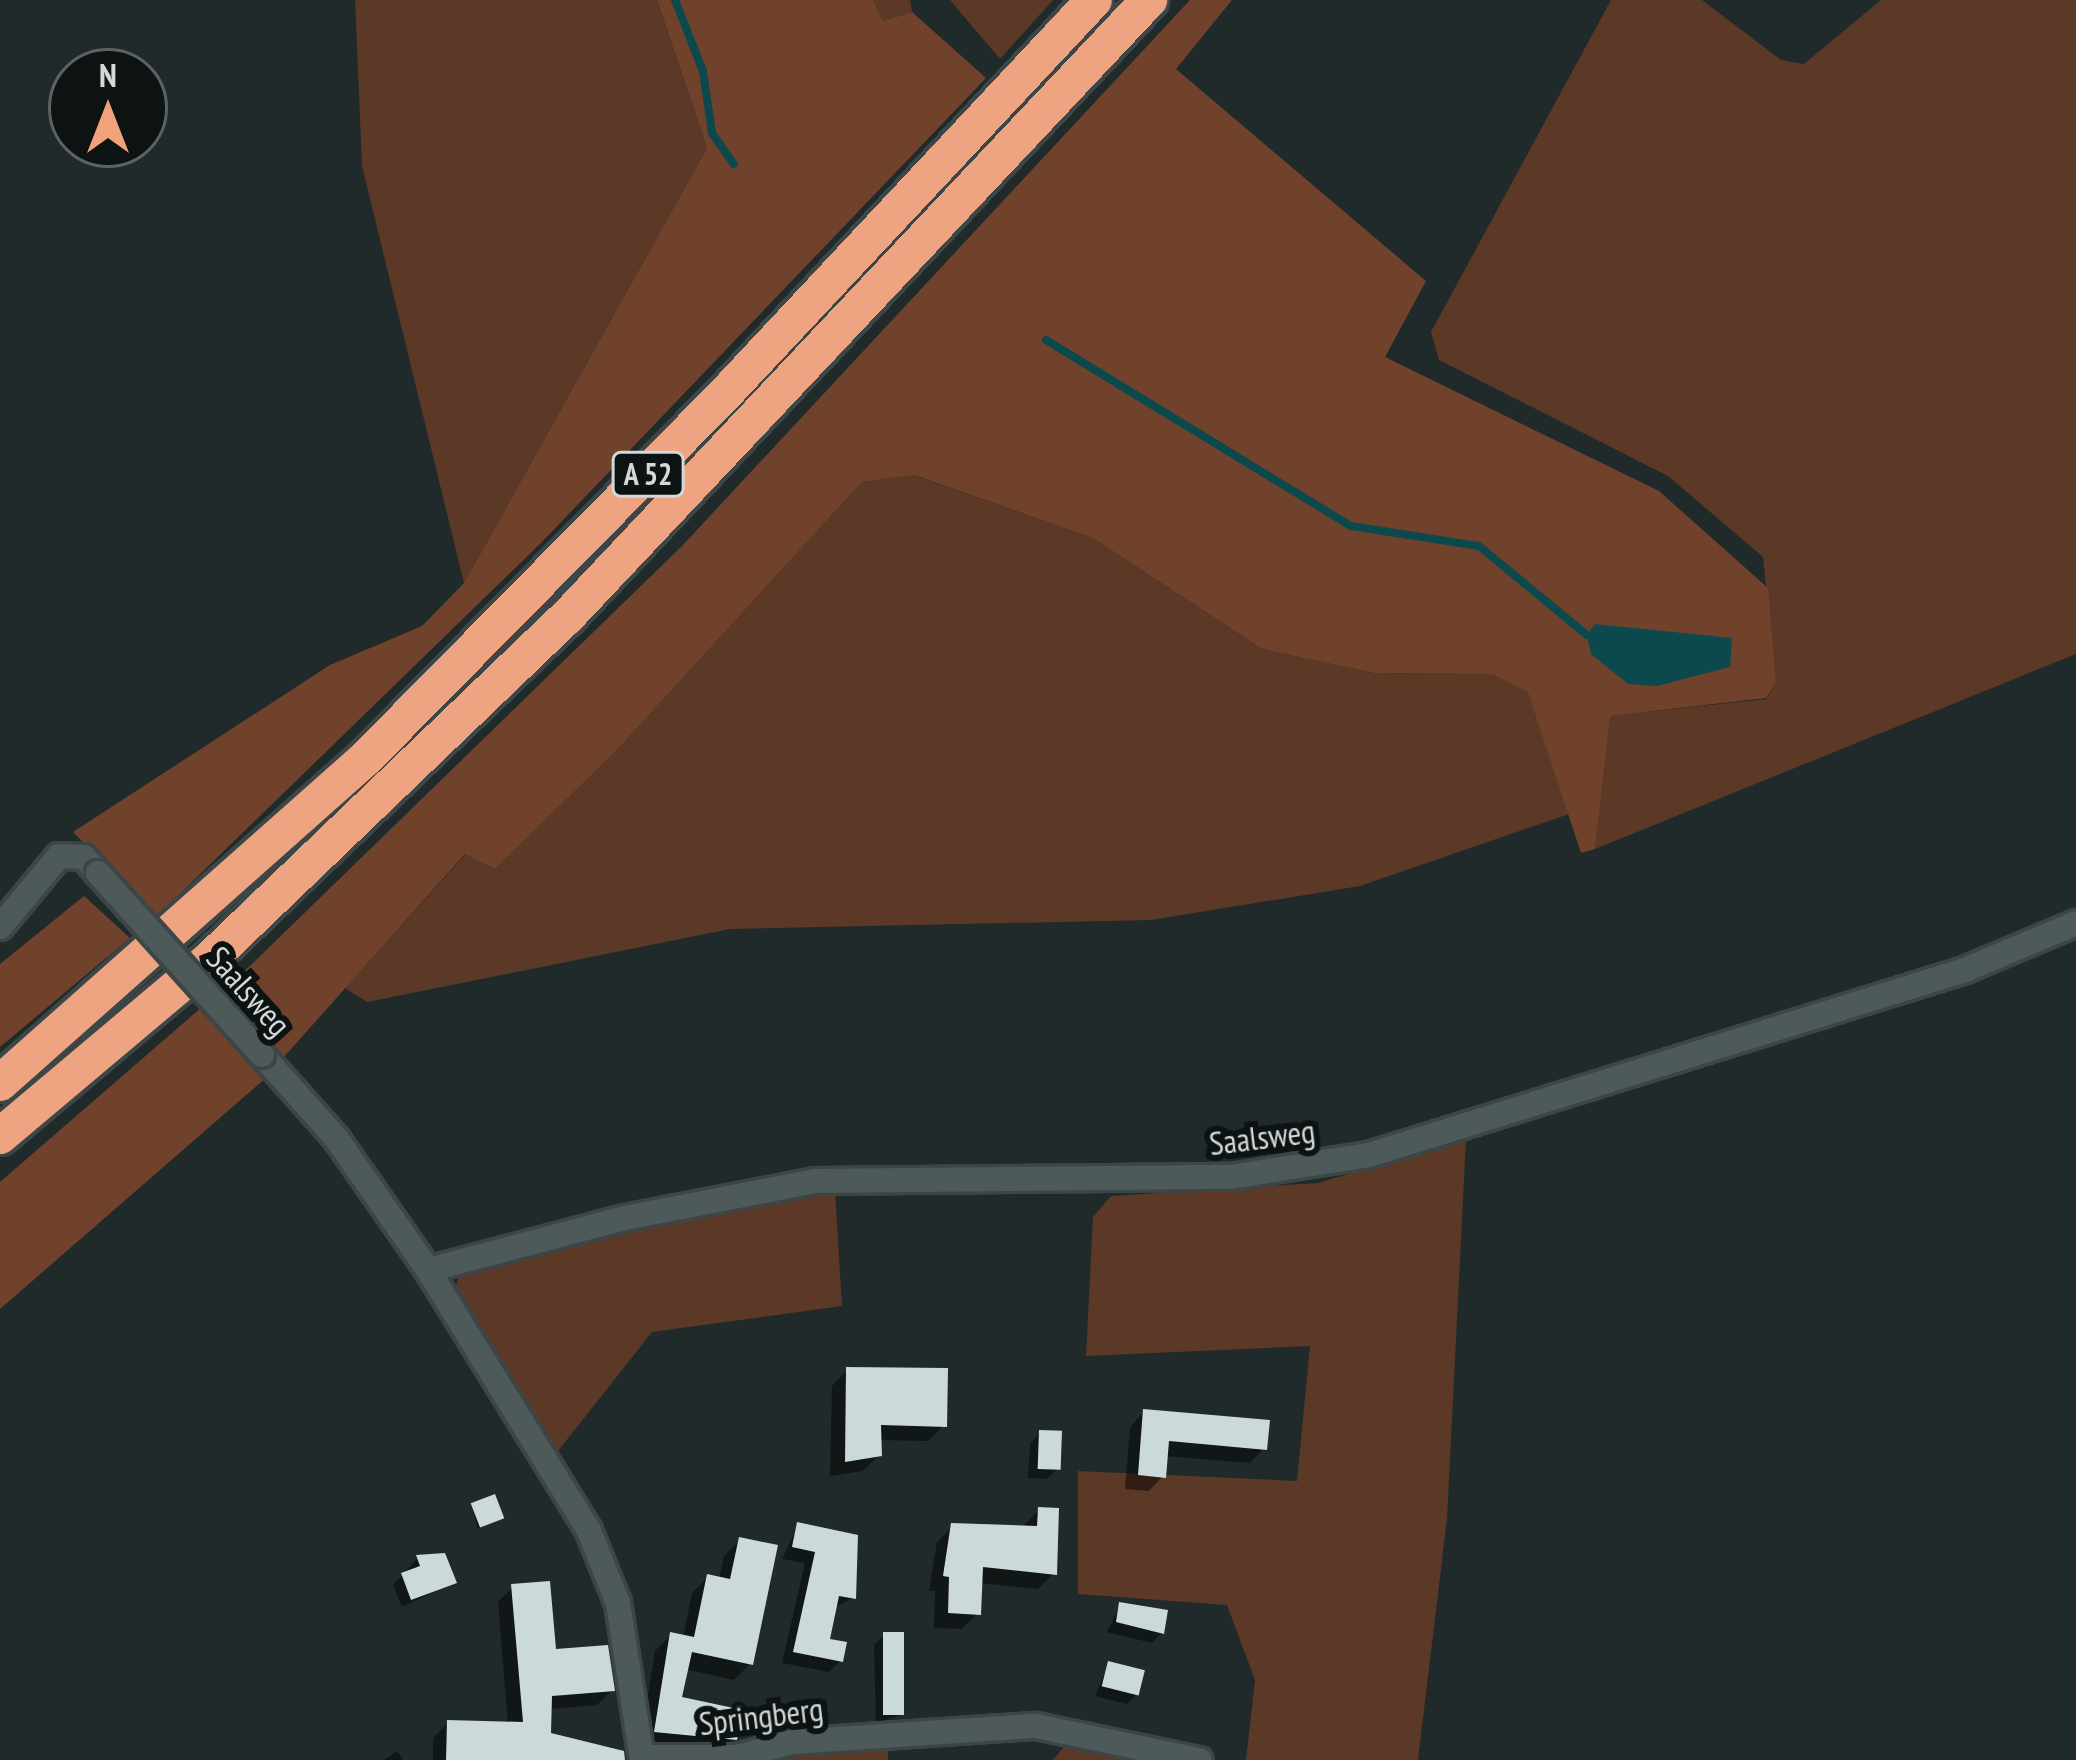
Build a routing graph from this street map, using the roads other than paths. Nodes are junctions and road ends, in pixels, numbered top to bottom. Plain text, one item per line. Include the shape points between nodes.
1 (1094, 0) edge
2 (1149, 0) edge
3 (2076, 923) edge
4 (0, 927) edge
5 (0, 1083) edge
6 (0, 1136) edge
7 (430, 1274) junction
8 (642, 1759) edge
9 (1199, 1760) edge

1 - 5 highway, A 52 via 539,586 182,929
2 - 6 highway, A 52 via 566,618 211,958
3 - 7 street, Saalsweg via 1965,970 1351,1159 1231,1177 815,1181 625,1218
4 - 7 street, Saalsweg, bridge via 59,856 84,857 337,1138
7 - 8 street, Springberg via 589,1531 618,1603
8 - 9 street, Springberg via 1036,1726

